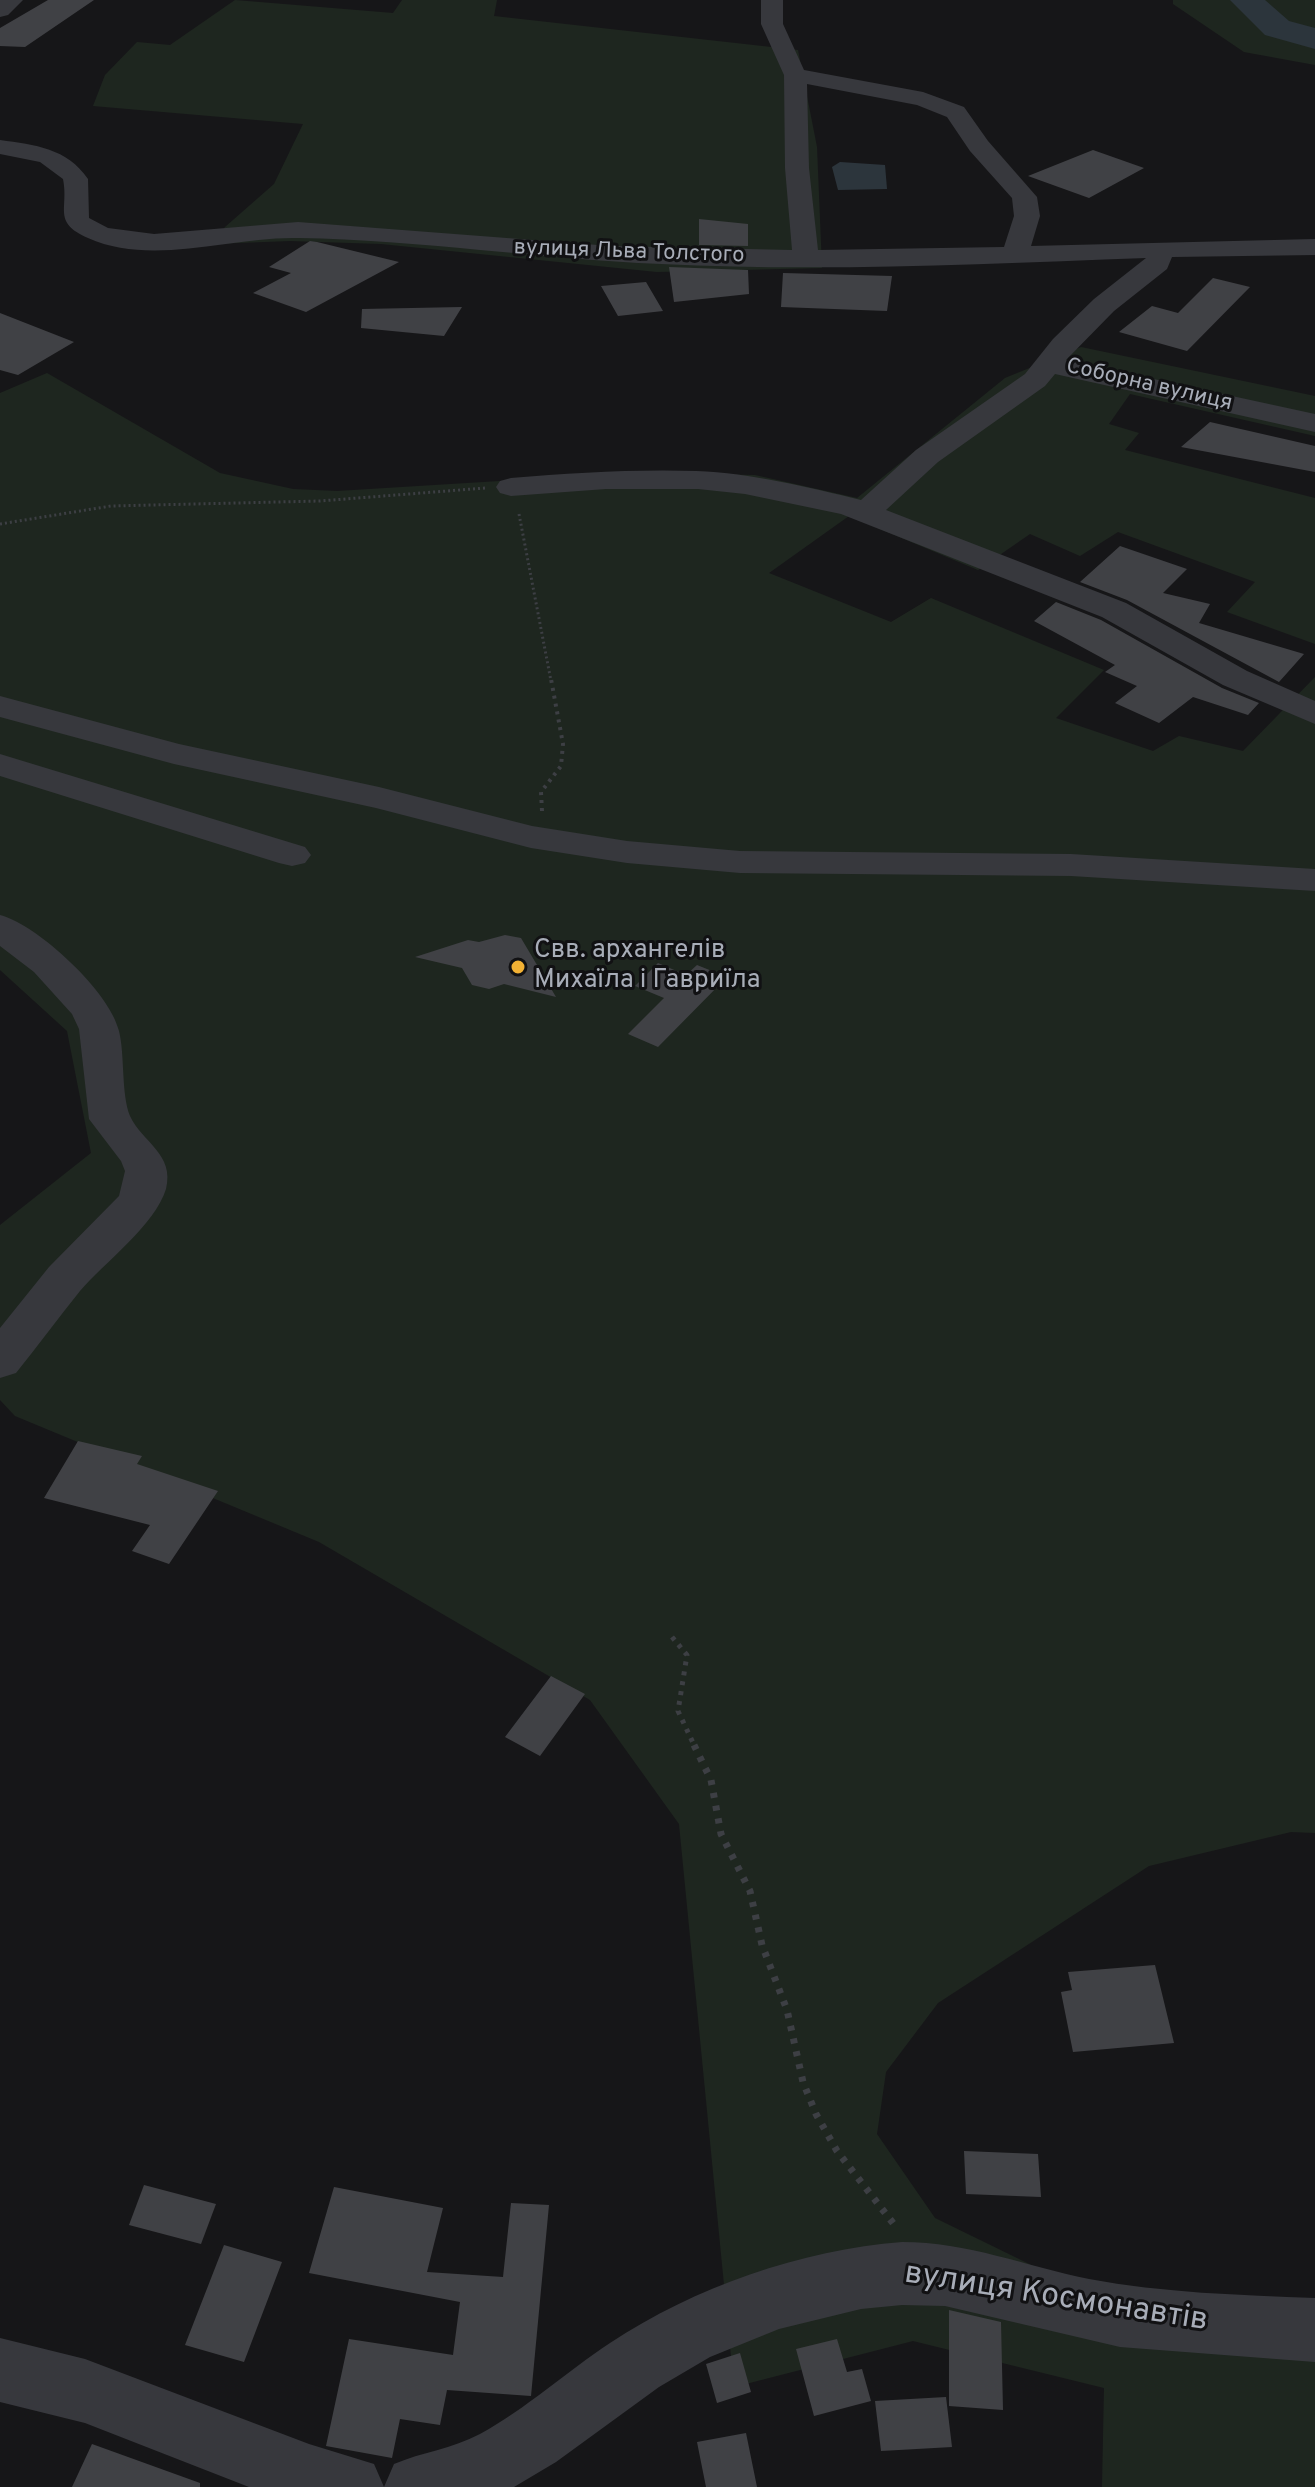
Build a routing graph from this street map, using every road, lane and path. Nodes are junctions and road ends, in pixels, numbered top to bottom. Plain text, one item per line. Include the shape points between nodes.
1 (12, 0) edge
2 (772, 0) edge
3 (0, 10) edge
4 (795, 75) junction
5 (0, 147) edge
6 (1315, 247) edge
7 (1160, 250) junction
8 (1017, 254) junction
9 (806, 257) junction
10 (1048, 364) junction
11 (1315, 423) edge
12 (511, 487) junction
13 (866, 512) junction
14 (0, 524) edge
15 (0, 706) edge
16 (1315, 714) edge
17 (0, 765) edge
18 (531, 837) junction
19 (292, 855) dead end
20 (1315, 880) edge
21 (0, 927) edge
22 (0, 1361) edge
23 (672, 1637) dead end
24 (900, 2272) junction
25 (1315, 2330) edge
26 (0, 2370) edge
27 (351, 2487) edge
28 (417, 2487) edge

1 - 3 street
2 - 4 street via 772,24
4 - 8 street via 934,102 956,112 1024,197 1028,210
4 - 9 street
5 - 9 street, вулиця Льва Толстого via 36,153 66,167 77,185 78,222 127,239 288,229 616,255
6 - 7 street, вулиця Льва Толстого
7 - 8 street, вулиця Льва Толстого
7 - 10 street, Соборна вулиця via 1158,263 1104,305
8 - 9 street, вулиця Льва Толстого
10 - 11 street, Соборна вулиця
10 - 13 street via 1035,380 927,456
12 - 13 street via 698,480
12 - 14 path via 320,501 111,506
12 - 18 path via 563,744 561,766 543,785 542,817
13 - 16 street via 1114,610 1235,678
15 - 18 street
17 - 19 street
18 - 20 street via 740,862 1071,865
21 - 22 street via 48,963 90,1009 99,1029 110,1119 141,1156 146,1171 144,1190 134,1207 65,1279
23 - 24 path via 689,1662 678,1711 711,1780 721,1834 750,1891 803,2082 837,2151 899,2232
24 - 25 street, вулиця Космонавтів via 947,2275 1092,2311
24 - 28 street, вулиця Космонавтів via 861,2276 776,2299 709,2324 635,2365 527,2443 467,2472
26 - 27 street via 85,2391 309,2477

